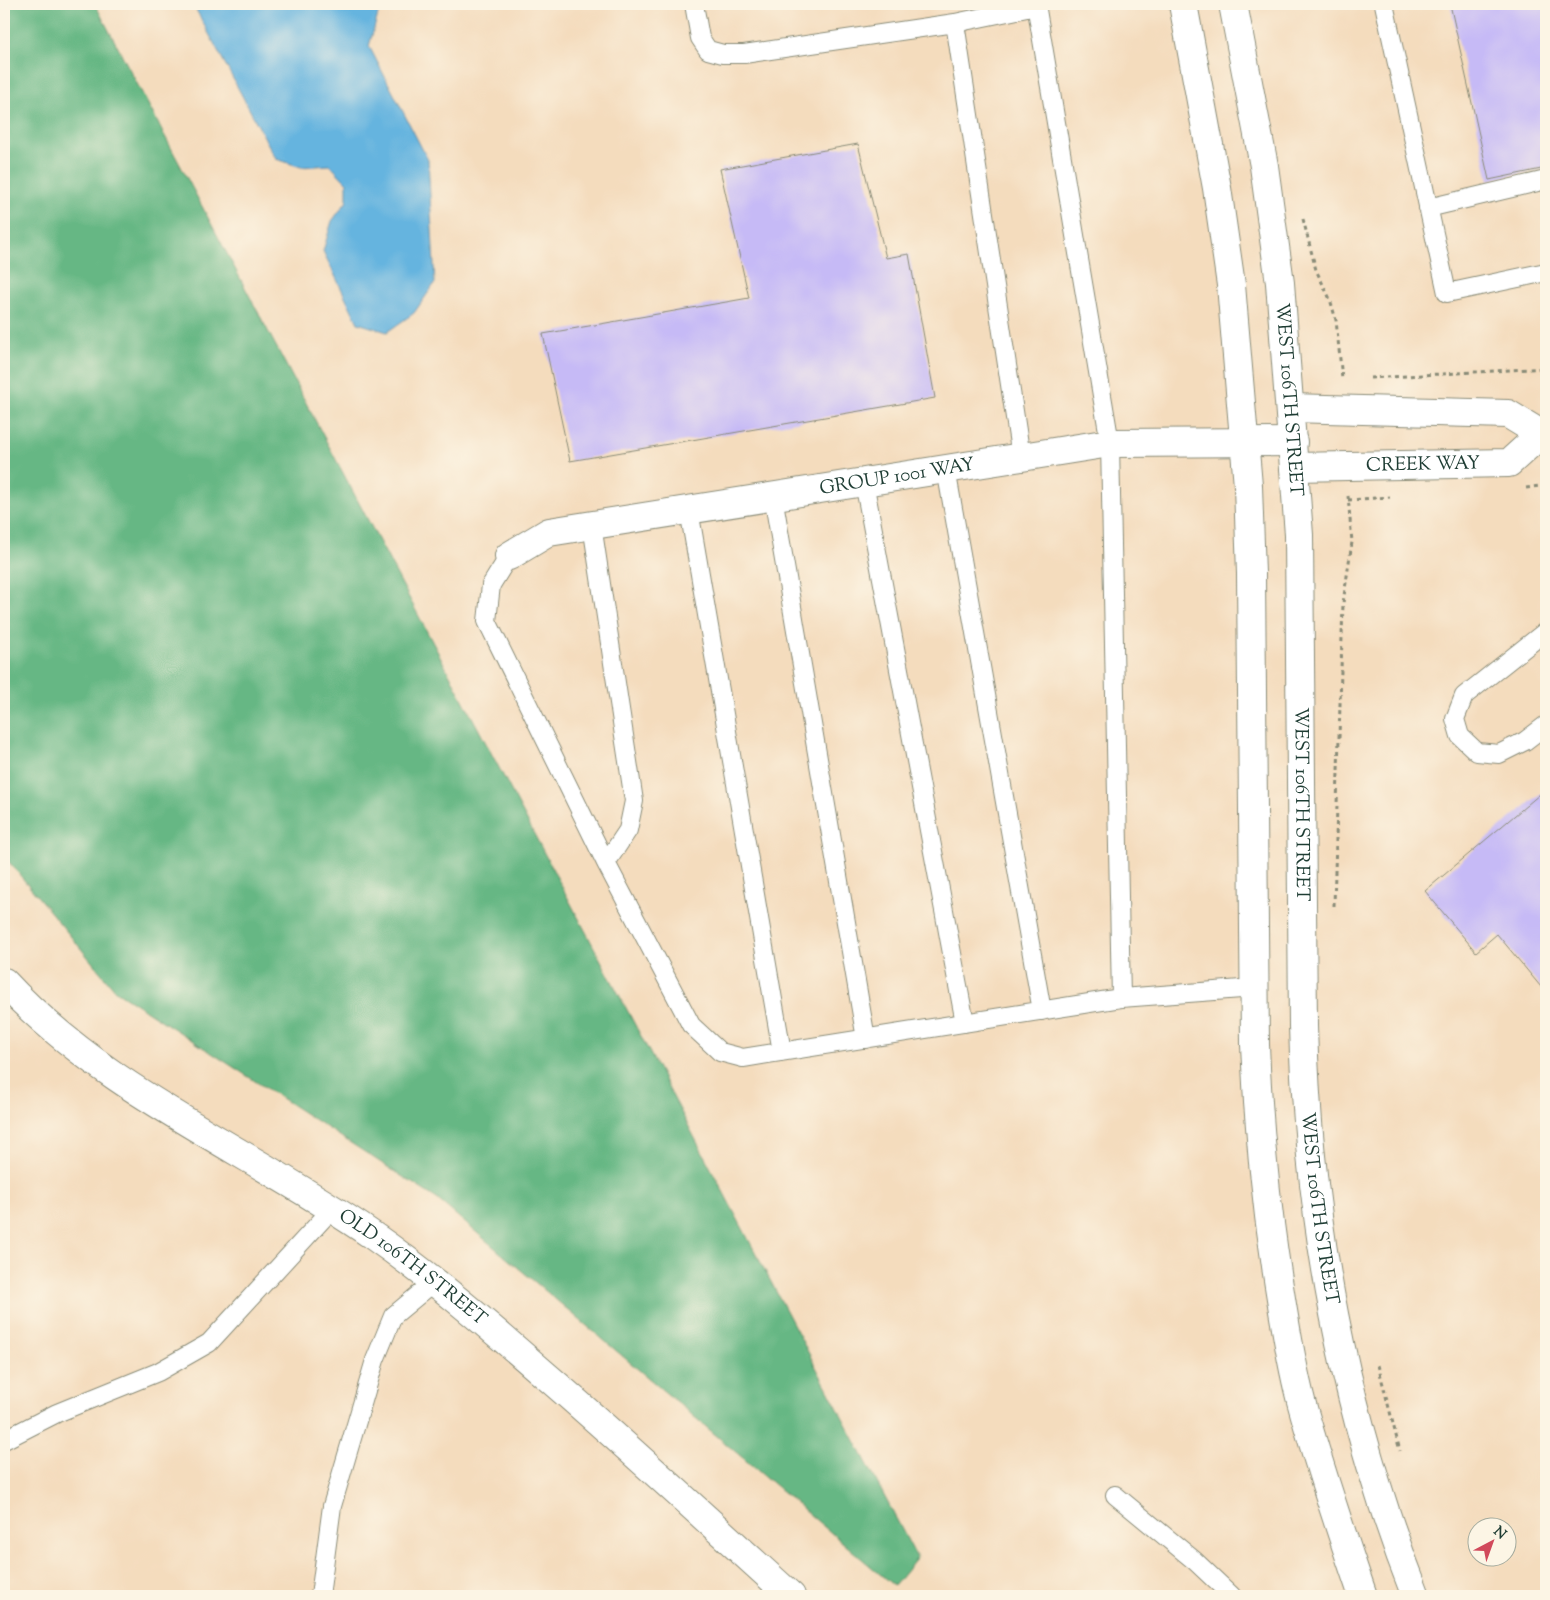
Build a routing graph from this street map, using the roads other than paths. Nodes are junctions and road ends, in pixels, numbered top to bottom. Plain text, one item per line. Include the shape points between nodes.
1 (694, 4) edge
2 (1183, 4) edge
3 (1234, 4) edge
4 (1384, 4) edge
5 (1036, 5) edge
6 (955, 23) junction
7 (1546, 180) edge
8 (1428, 208) junction
9 (1546, 272) edge
10 (1290, 408) junction
11 (1544, 434) edge
12 (1245, 441) junction
13 (1110, 443) junction
14 (1293, 454) junction
15 (1021, 457) junction
16 (946, 469) junction
17 (864, 482) junction
18 (773, 496) junction
19 (689, 510) junction
20 (592, 525) junction
21 (508, 556) joint
22 (1546, 631) edge
23 (1546, 725) edge
24 (606, 863) junction
25 (4, 982) edge
26 (1255, 988) junction
27 (1121, 998) junction
28 (1042, 1010) junction
29 (965, 1023) junction
30 (866, 1039) junction
31 (782, 1052) junction
32 (332, 1208) junction
33 (434, 1282) junction
34 (4, 1440) edge
35 (1115, 1495) dead end
36 (320, 1596) edge
37 (791, 1596) edge
38 (1232, 1596) edge
39 (1363, 1596) edge
40 (1416, 1596) edge

1 - 6 lane via 700,38 708,50 723,54 744,54
2 - 12 street via 1218,188 1234,312
3 - 10 street, WEST 106TH STREET via 1265,176 1280,283
4 - 8 lane
5 - 6 lane
5 - 13 lane
6 - 15 lane
7 - 8 lane
8 - 9 lane via 1447,293
10 - 11 street, CREEK WAY via 1508,414
10 - 14 street, WEST 106TH STREET
11 - 14 street, CREEK WAY via 1509,463
12 - 13 street, GROUP 1001 WAY
12 - 14 street, GROUP 1001 WAY
12 - 26 street via 1252,574
13 - 15 street, GROUP 1001 WAY
13 - 27 lane
14 - 40 street, WEST 106TH STREET via 1301,607 1304,1086 1314,1198 1329,1291 1357,1414 1378,1489
15 - 16 street, GROUP 1001 WAY
16 - 17 street, GROUP 1001 WAY
16 - 28 lane
17 - 18 street, GROUP 1001 WAY
17 - 29 lane
18 - 19 street, GROUP 1001 WAY
18 - 30 lane
19 - 20 street, GROUP 1001 WAY
19 - 31 lane
20 - 21 street, GROUP 1001 WAY via 549,532
20 - 24 lane via 634,801 628,830
21 - 24 lane via 491,585 486,622
22 - 23 lane via 1464,696 1455,719 1460,736 1477,752 1499,754 1525,741
24 - 31 lane via 691,1025 720,1052 744,1058
25 - 32 street, OLD 106TH STREET via 33,1014 129,1085
26 - 27 lane
26 - 39 street via 1257,1114 1262,1170 1286,1326 1301,1400
27 - 28 lane
28 - 29 lane
29 - 30 lane
30 - 31 lane
32 - 33 street, OLD 106TH STREET
32 - 34 lane via 209,1343 158,1372
33 - 36 lane via 393,1316 375,1360 332,1506
33 - 37 street, OLD 106TH STREET via 586,1410
35 - 38 lane

